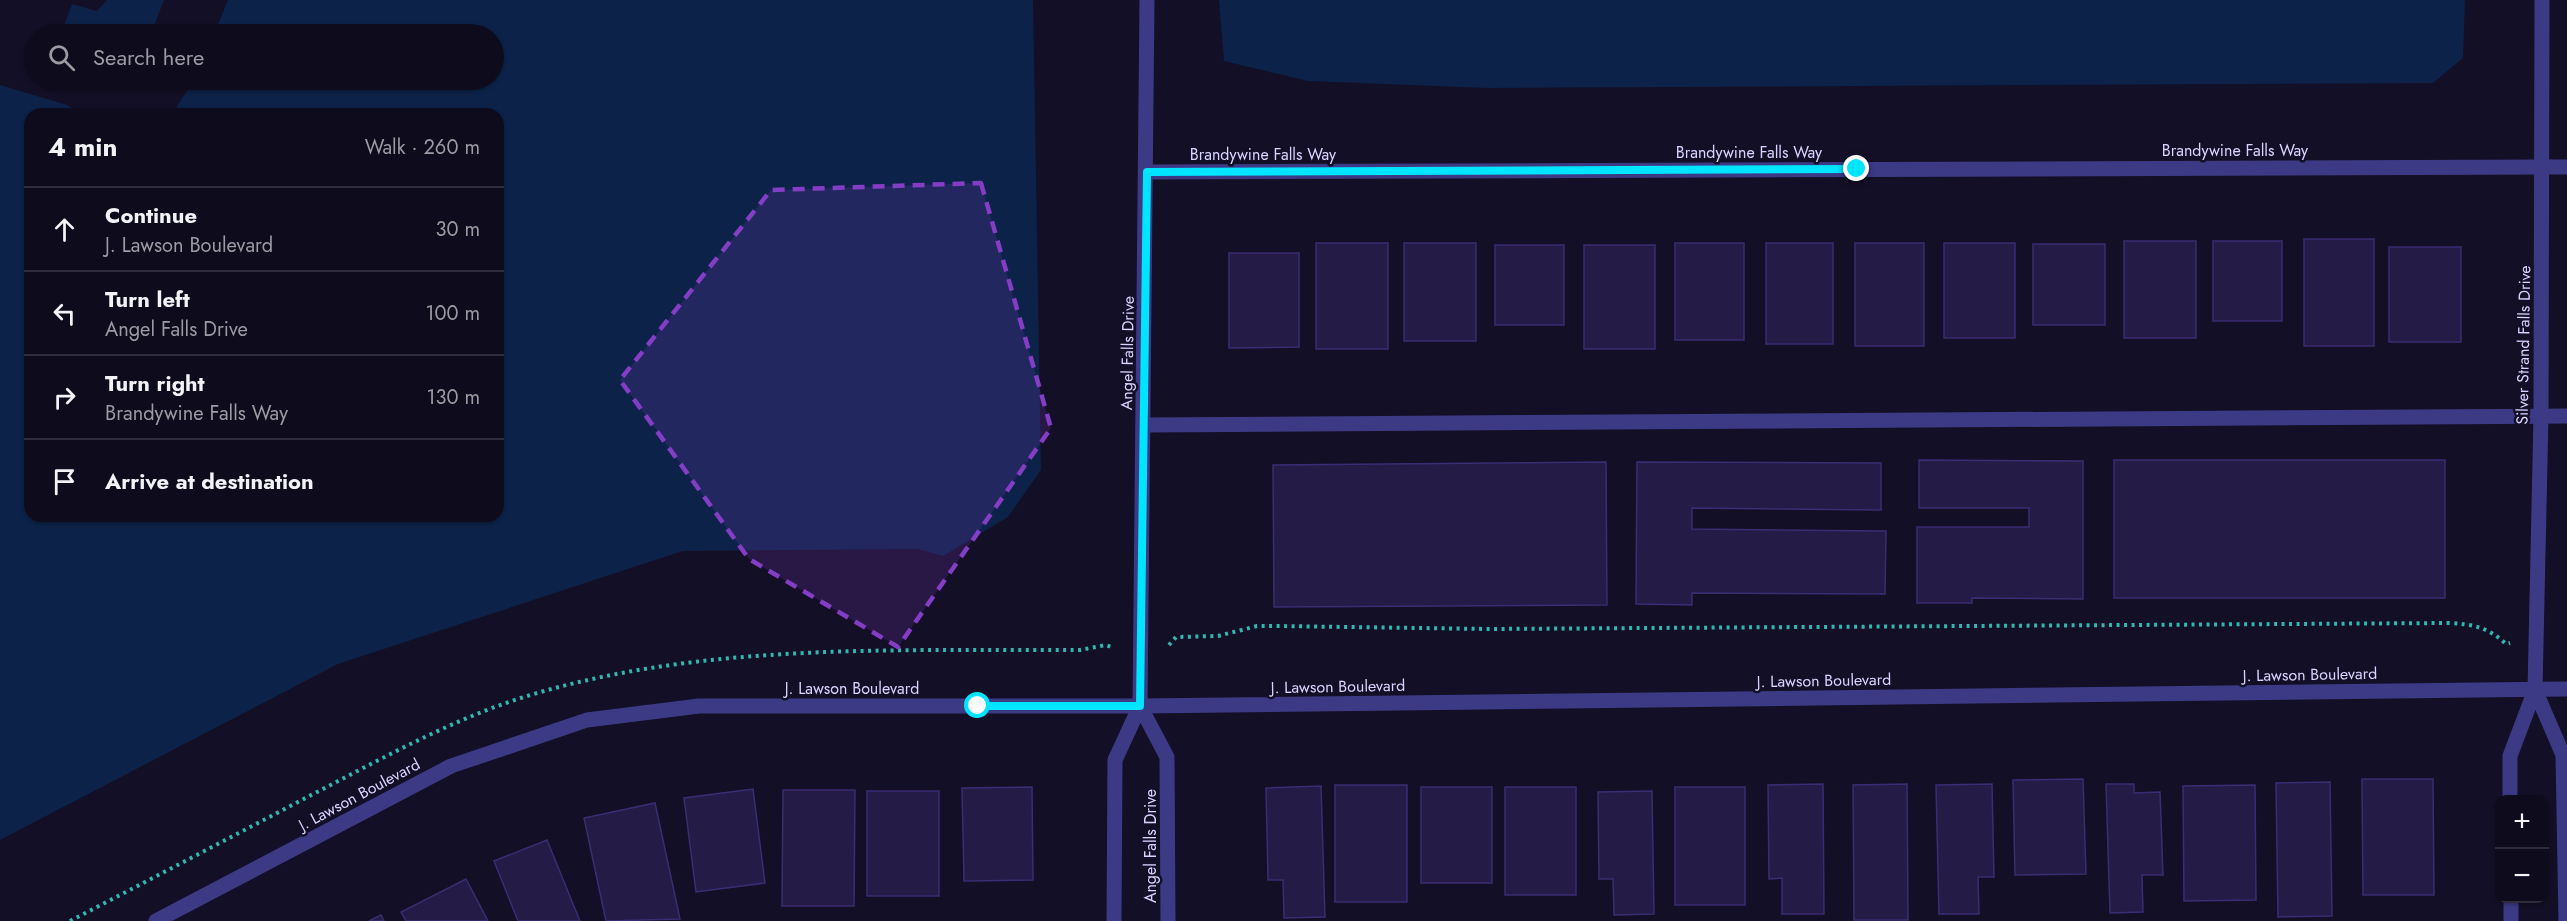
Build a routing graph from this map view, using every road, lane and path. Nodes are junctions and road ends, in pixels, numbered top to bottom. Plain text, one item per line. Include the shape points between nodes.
1 (1147, 0) edge
2 (2542, 0) edge
3 (2543, 167) junction
4 (2567, 167) edge
5 (1147, 172) junction
6 (2541, 416) junction
7 (2567, 416) edge
8 (1144, 425) junction
9 (2506, 644) dead end
10 (1167, 647) dead end
11 (2567, 689) edge
12 (2535, 690) junction
13 (1140, 706) junction
14 (2510, 795) edge
15 (2511, 903) edge
16 (156, 921) edge
17 (1114, 921) edge
18 (1168, 921) edge
19 (2511, 921) edge
20 (2566, 921) edge

1 - 5 street, Angel Falls Drive
2 - 3 street, Silver Strand Falls Drive
3 - 4 street, Brandywine Falls Way
3 - 5 street, Brandywine Falls Way
3 - 6 street, Silver Strand Falls Drive
5 - 8 street, Angel Falls Drive
6 - 7 street
6 - 8 street
6 - 12 street, Silver Strand Falls Drive
8 - 13 street, Angel Falls Drive
9 - 10 path via 2493,631 2448,622 1501,629 1257,626 1218,636 1176,637
11 - 12 street, J. Lawson Boulevard
12 - 13 street, J. Lawson Boulevard
12 - 14 street, Silver Strand Falls Drive via 2510,756
12 - 20 street, Silver Strand Falls Drive via 2563,754
13 - 16 street, J. Lawson Boulevard via 699,706 587,720 451,766
13 - 17 street, Angel Falls Drive via 1115,760
13 - 18 street, Angel Falls Drive via 1167,757
15 - 19 street

